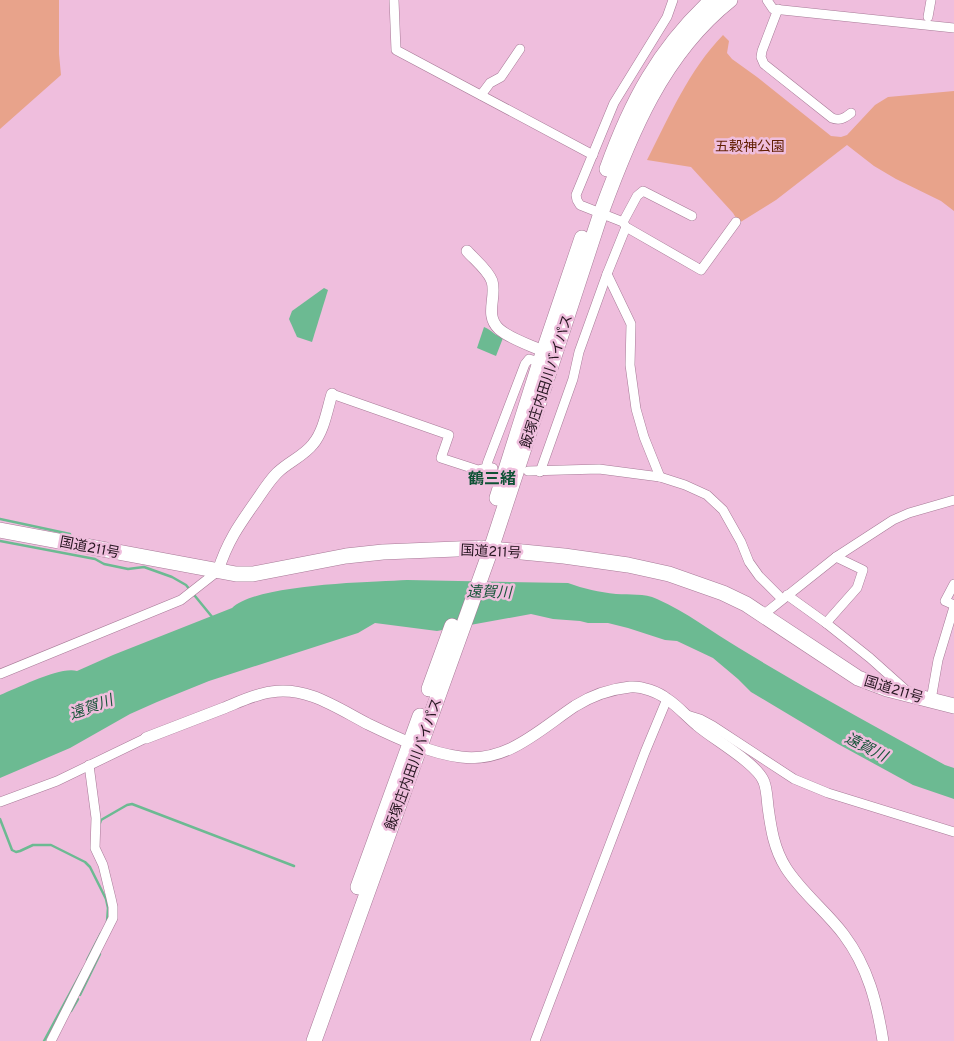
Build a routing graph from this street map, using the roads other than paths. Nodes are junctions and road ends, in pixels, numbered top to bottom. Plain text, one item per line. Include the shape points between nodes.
1 (394, 0) edge
2 (672, 0) edge
3 (712, 0) edge
4 (730, 0) edge
5 (767, 0) edge
6 (931, 0) edge
7 (778, 9) junction
8 (928, 17) dead end
9 (954, 28) edge
10 (520, 49) dead end
11 (481, 96) junction
12 (851, 113) dead end
13 (593, 155) junction
14 (597, 211) junction
15 (692, 216) dead end
16 (736, 222) dead end
17 (625, 224) junction
18 (467, 251) dead end
19 (607, 274) junction
20 (542, 356) junction
21 (332, 394) joint
22 (528, 471) dead end
23 (540, 472) junction
24 (660, 477) junction
25 (954, 500) edge
26 (0, 530) edge
27 (486, 549) junction
28 (836, 557) junction
29 (218, 571) junction
30 (954, 584) edge
31 (784, 597) junction
32 (954, 606) edge
33 (763, 615) junction
34 (826, 624) junction
35 (0, 674) edge
36 (912, 696) junction
37 (667, 699) junction
38 (931, 700) junction
39 (954, 706) edge
40 (686, 715) junction
41 (146, 738) joint
42 (415, 744) junction
43 (89, 765) junction
44 (0, 802) edge
45 (954, 832) edge
46 (51, 1041) edge
47 (302, 1041) edge
48 (314, 1041) edge
49 (535, 1041) edge
50 (883, 1041) edge

1 - 11 street via 396,50
2 - 13 street via 667,18 614,103
3 - 14 highway, 飯塚庄内田川バイパス via 676,36 634,102 617,141
4 - 14 highway, 飯塚庄内田川バイパス via 685,44 657,85
5 - 7 street via 773,9
6 - 8 street
7 - 9 street
7 - 12 street via 762,50 764,64 832,118 838,120
10 - 11 street via 501,77 490,84
11 - 13 street
13 - 14 street via 576,195 580,205
14 - 17 street
14 - 20 highway, 飯塚庄内田川バイパス
14 - 27 highway, 飯塚庄内田川バイパス
15 - 17 street via 643,191 637,196
16 - 17 street via 701,270
17 - 19 street
18 - 20 street via 492,282 494,323
19 - 23 street
19 - 24 street via 631,324 630,364 636,409
20 - 21 street via 525,364 488,460 491,468 478,470 441,458 449,435
20 - 27 highway, 飯塚庄内田川バイパス
21 - 29 street via 314,443 269,482 231,537
22 - 23 street
23 - 24 street via 599,469
24 - 31 street via 685,485 716,502 741,542 748,562
25 - 28 street via 893,520
26 - 29 highway, 国道211号
27 - 29 highway, 国道211号 via 383,552 253,574
27 - 33 highway, 国道211号 via 628,565 669,574 723,593
27 - 42 highway, 飯塚庄内田川バイパス
28 - 31 street
28 - 34 street via 863,570 857,588
29 - 35 street via 181,600
30 - 32 street via 945,601
31 - 33 street
31 - 34 street
32 - 38 street via 938,660
33 - 36 highway, 国道211号 via 858,678
34 - 36 street
36 - 38 highway, 国道211号
37 - 40 street
37 - 42 street via 635,687 615,689 591,697 525,742 485,757 463,758
37 - 49 street
38 - 39 highway, 国道211号
40 - 45 street via 713,726 794,779 836,796
40 - 50 street via 756,770 764,781 773,840 779,856 854,950 870,984
41 - 42 street via 237,703 284,691 313,696
41 - 43 street
42 - 47 highway, 飯塚庄内田川バイパス
42 - 48 highway, 飯塚庄内田川バイパス
43 - 44 street
43 - 46 street via 96,818 95,848 103,865 113,918

